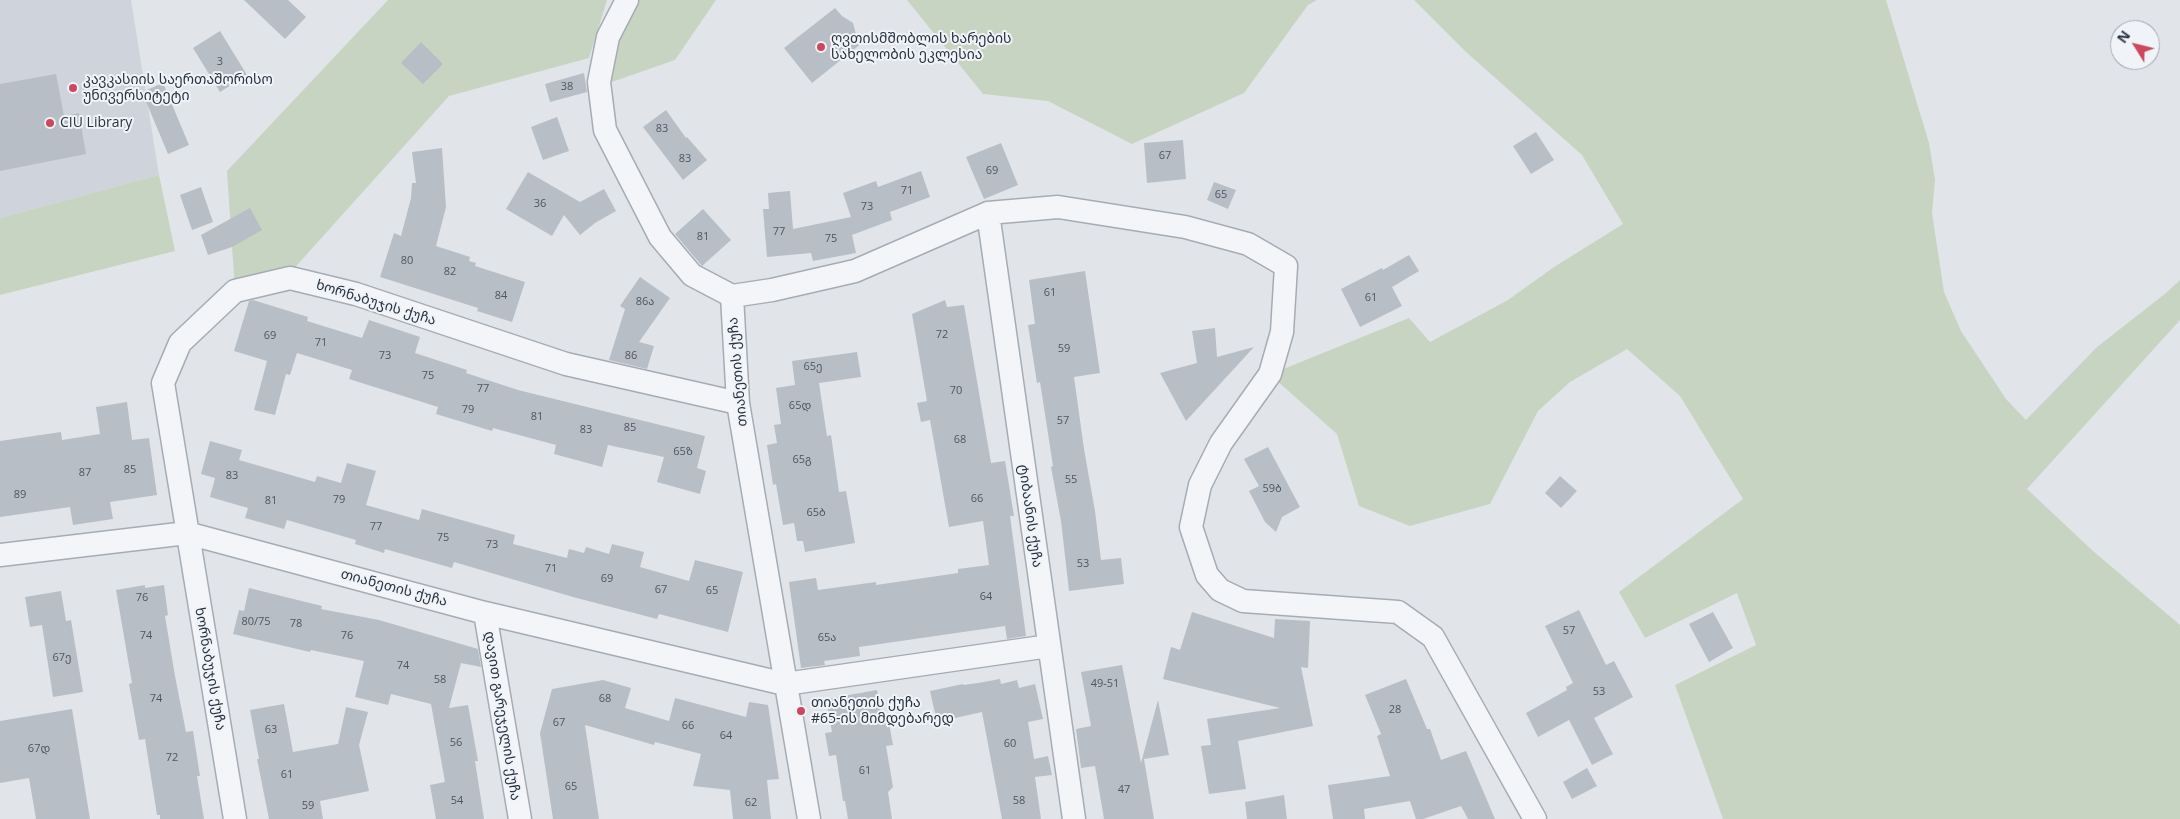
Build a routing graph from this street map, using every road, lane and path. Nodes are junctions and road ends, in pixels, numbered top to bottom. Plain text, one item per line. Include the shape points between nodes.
1 (627, 0) edge
2 (988, 213) junction
3 (732, 296) junction
4 (738, 403) junction
5 (187, 533) junction
6 (0, 554) edge
7 (485, 613) junction
8 (1048, 646) junction
9 (786, 684) junction
10 (235, 819) edge
11 (520, 819) edge
12 (809, 819) edge
13 (1074, 819) edge
14 (1535, 819) edge

1 - 3 street via 608,37 599,82 605,130 660,237 692,275
2 - 3 street via 855,271
2 - 8 street, ტიბაანის ქუჩა
2 - 14 street via 1058,207 1185,227 1248,244 1286,266 1282,332 1270,374 1222,443 1200,485 1191,527 1207,575 1220,590 1243,601 1398,612 1434,636
3 - 4 street, თიანეთის ქუჩა
4 - 5 street, ხორნაბუჯის ქუჩა via 566,364 356,294 290,278 235,291 180,342 163,383
4 - 9 street, თიანეთის ქუჩა
5 - 6 street, თიანეთის ქუჩა
5 - 7 street, თიანეთის ქუჩა
5 - 10 street, ხორნაბუჯის ქუჩა
7 - 9 street, თიანეთის ქუჩა
7 - 11 street, დავით გარეჯელის ქუჩა
8 - 9 street, თიანეთის ქუჩა
8 - 13 street, ტიბაანის ქუჩა
9 - 12 street, თიანეთის ქუჩა

